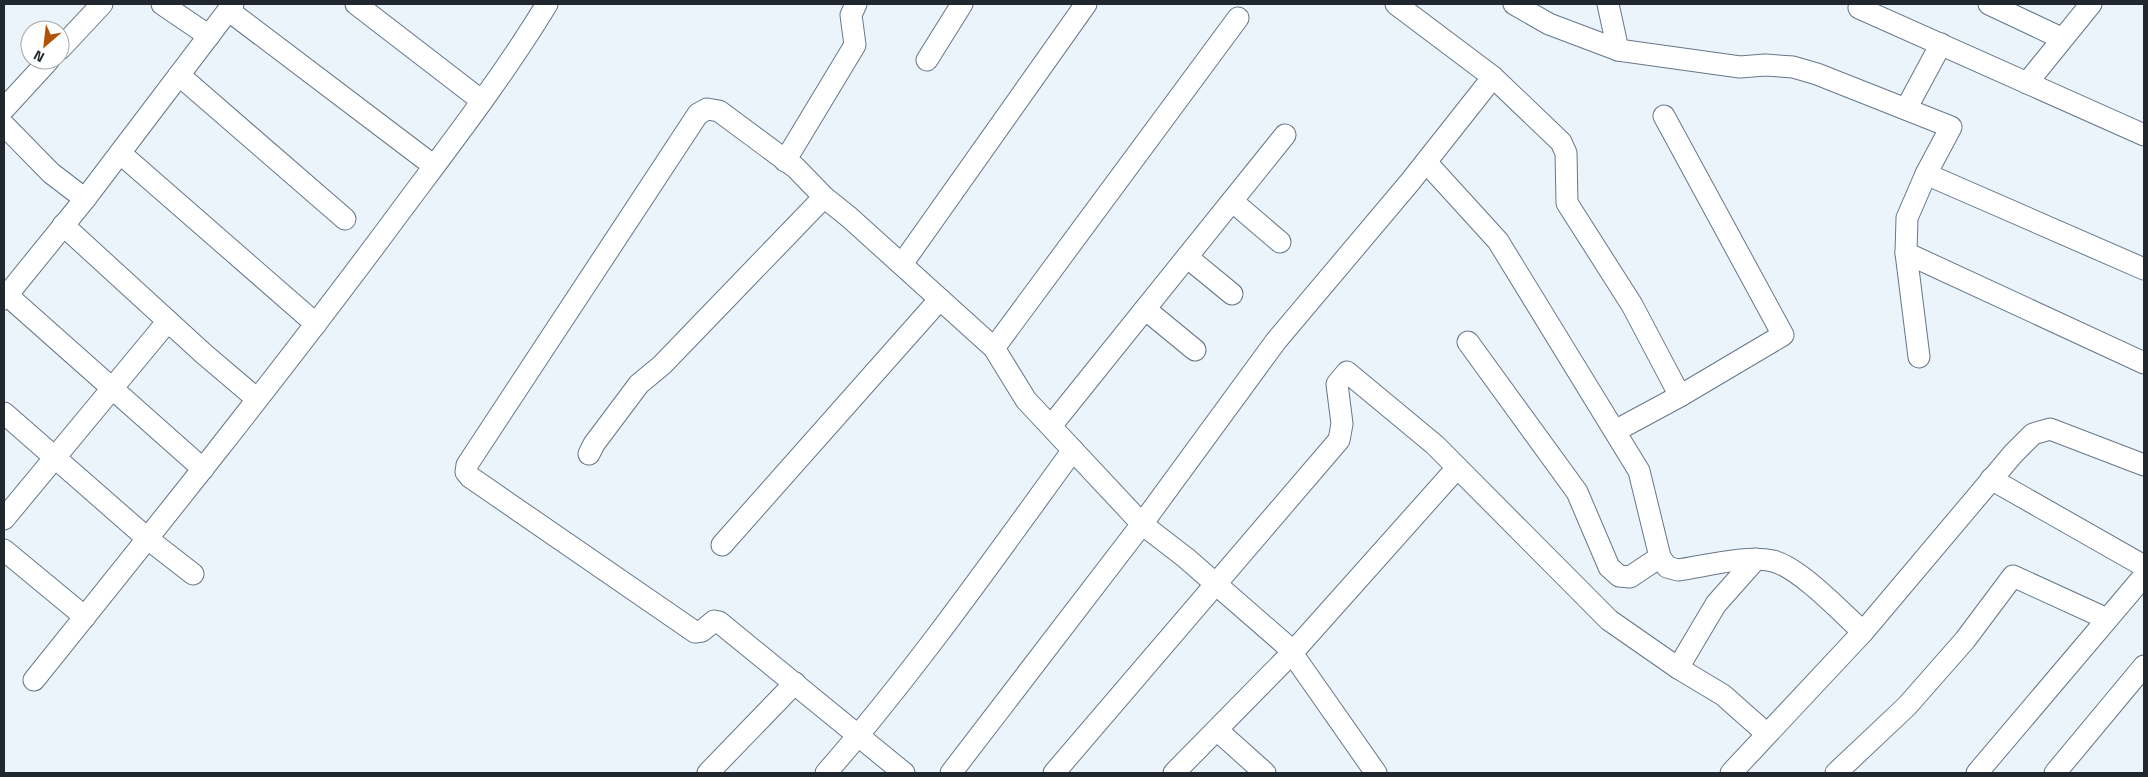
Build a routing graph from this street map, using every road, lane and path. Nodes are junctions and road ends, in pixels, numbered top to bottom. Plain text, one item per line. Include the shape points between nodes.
1 (102, 4) edge
2 (162, 4) edge
3 (356, 4) edge
4 (547, 4) edge
5 (856, 4) edge
6 (962, 4) edge
7 (1086, 4) edge
8 (1396, 4) edge
9 (1514, 4) edge
10 (1608, 4) edge
11 (1989, 4) edge
12 (2091, 4) edge
13 (231, 7) edge
14 (1859, 8) dead end
15 (1238, 18) dead end
16 (209, 36) junction
17 (70, 38) edge
18 (2061, 38) junction
19 (1940, 44) junction
20 (1618, 50) junction
21 (927, 60) dead end
22 (40, 70) edge
23 (179, 75) junction
24 (1493, 77) junction
25 (2027, 83) junction
26 (482, 101) junction
27 (4, 109) edge
28 (1906, 109) junction
29 (1664, 116) dead end
30 (1285, 135) dead end
31 (2144, 135) edge
32 (7, 137) edge
33 (120, 153) junction
34 (785, 161) junction
35 (1426, 162) junction
36 (434, 166) junction
37 (1926, 174) junction
38 (824, 197) junction
39 (85, 199) junction
40 (1232, 201) junction
41 (345, 219) dead end
42 (63, 226) junction
43 (1280, 242) dead end
44 (1906, 253) junction
45 (1187, 257) junction
46 (902, 264) junction
47 (2144, 269) edge
48 (1232, 294) dead end
49 (5, 297) edge
50 (940, 299) junction
51 (1145, 309) junction
52 (168, 321) junction
53 (316, 324) junction
54 (1468, 342) dead end
55 (994, 348) junction
56 (1194, 350) dead end
57 (1919, 357) dead end
58 (2144, 363) edge
59 (112, 389) junction
60 (1680, 396) junction
61 (257, 400) junction
62 (4, 413) edge
63 (1051, 426) junction
64 (1615, 431) junction
65 (1073, 450) junction
66 (588, 454) dead end
67 (55, 457) junction
68 (2144, 465) edge
69 (1457, 468) junction
70 (203, 469) junction
71 (1991, 479) junction
72 (4, 519) edge
73 (1142, 524) junction
74 (148, 539) junction
75 (722, 545) dead end
76 (4, 550) edge
77 (1660, 557) junction
78 (1756, 559) junction
79 (2144, 566) edge
80 (193, 574) dead end
81 (2144, 576) edge
82 (1216, 584) junction
83 (85, 617) junction
84 (2107, 619) junction
85 (1863, 632) junction
86 (1292, 653) junction
87 (2144, 666) edge
88 (1678, 668) junction
89 (34, 680) dead end
90 (795, 683) junction
91 (1216, 730) junction
92 (1766, 734) junction
93 (859, 735) junction
94 (708, 773) edge
95 (826, 773) edge
96 (904, 773) edge
97 (951, 773) edge
98 (1054, 773) edge
99 (1174, 773) edge
100 (1265, 773) edge
101 (1376, 773) edge
102 (1731, 773) edge
103 (1836, 773) edge
104 (1977, 773) edge
105 (2055, 773) edge

1 - 17 street
2 - 16 street
3 - 26 street
4 - 26 street via 518,52
5 - 34 street via 851,14 855,45
6 - 21 street
7 - 46 street
8 - 24 street
9 - 20 street via 1549,24
10 - 20 street
11 - 18 street
12 - 18 street
13 - 16 street
13 - 36 street
14 - 19 street
15 - 55 street
16 - 23 street
18 - 25 street
19 - 25 street
19 - 28 street
20 - 28 street via 1740,67 1793,67
22 - 27 street
23 - 33 street
23 - 41 street
24 - 35 street
24 - 60 street via 1562,142 1566,153 1567,203 1632,305
25 - 31 street
26 - 36 street
28 - 37 street via 1951,127
29 - 60 street via 1783,335
30 - 40 street
32 - 39 street
33 - 39 street
33 - 53 street
34 - 38 street
34 - 90 street via 719,111 708,109 698,114 467,465 466,472 695,632 702,631 714,621 719,622
35 - 64 street via 1498,241
35 - 73 street via 1276,341
36 - 53 street
37 - 44 street via 1907,218
37 - 47 street
38 - 46 street
38 - 66 street via 639,384
39 - 42 street
40 - 43 street
40 - 45 street
42 - 49 street
42 - 52 street
44 - 57 street
44 - 58 street
45 - 48 street
45 - 51 street
46 - 50 street
49 - 59 street
50 - 55 street
50 - 75 street
51 - 56 street
51 - 63 street
52 - 59 street
52 - 61 street
53 - 61 street
54 - 77 street via 1577,492 1608,567 1619,576 1630,577
55 - 63 street via 1026,400
59 - 67 street
59 - 70 street
60 - 64 street
61 - 70 street
62 - 67 street
63 - 65 street
64 - 77 street via 1639,472
65 - 73 street
65 - 93 street via 944,627
67 - 72 street
67 - 74 street
68 - 71 street via 2050,429 2033,434
69 - 82 street via 1435,445 1347,372 1336,384 1342,424 1339,440
69 - 86 street
69 - 88 street via 1610,620
70 - 74 street
71 - 79 street
71 - 85 street
73 - 82 street
73 - 97 street
74 - 80 street
74 - 83 street
76 - 83 street
77 - 78 street via 1667,567 1678,570
78 - 85 street via 1774,561 1793,570
78 - 88 street via 1716,604
81 - 84 street
82 - 86 street
82 - 98 street
83 - 89 street
84 - 103 street via 2014,576 1965,640 1907,706
84 - 104 street
85 - 92 street
86 - 91 street
86 - 101 street
87 - 105 street
88 - 92 street via 1723,695
90 - 93 street
90 - 94 street
91 - 99 street
91 - 100 street
92 - 102 street
93 - 95 street
93 - 96 street

